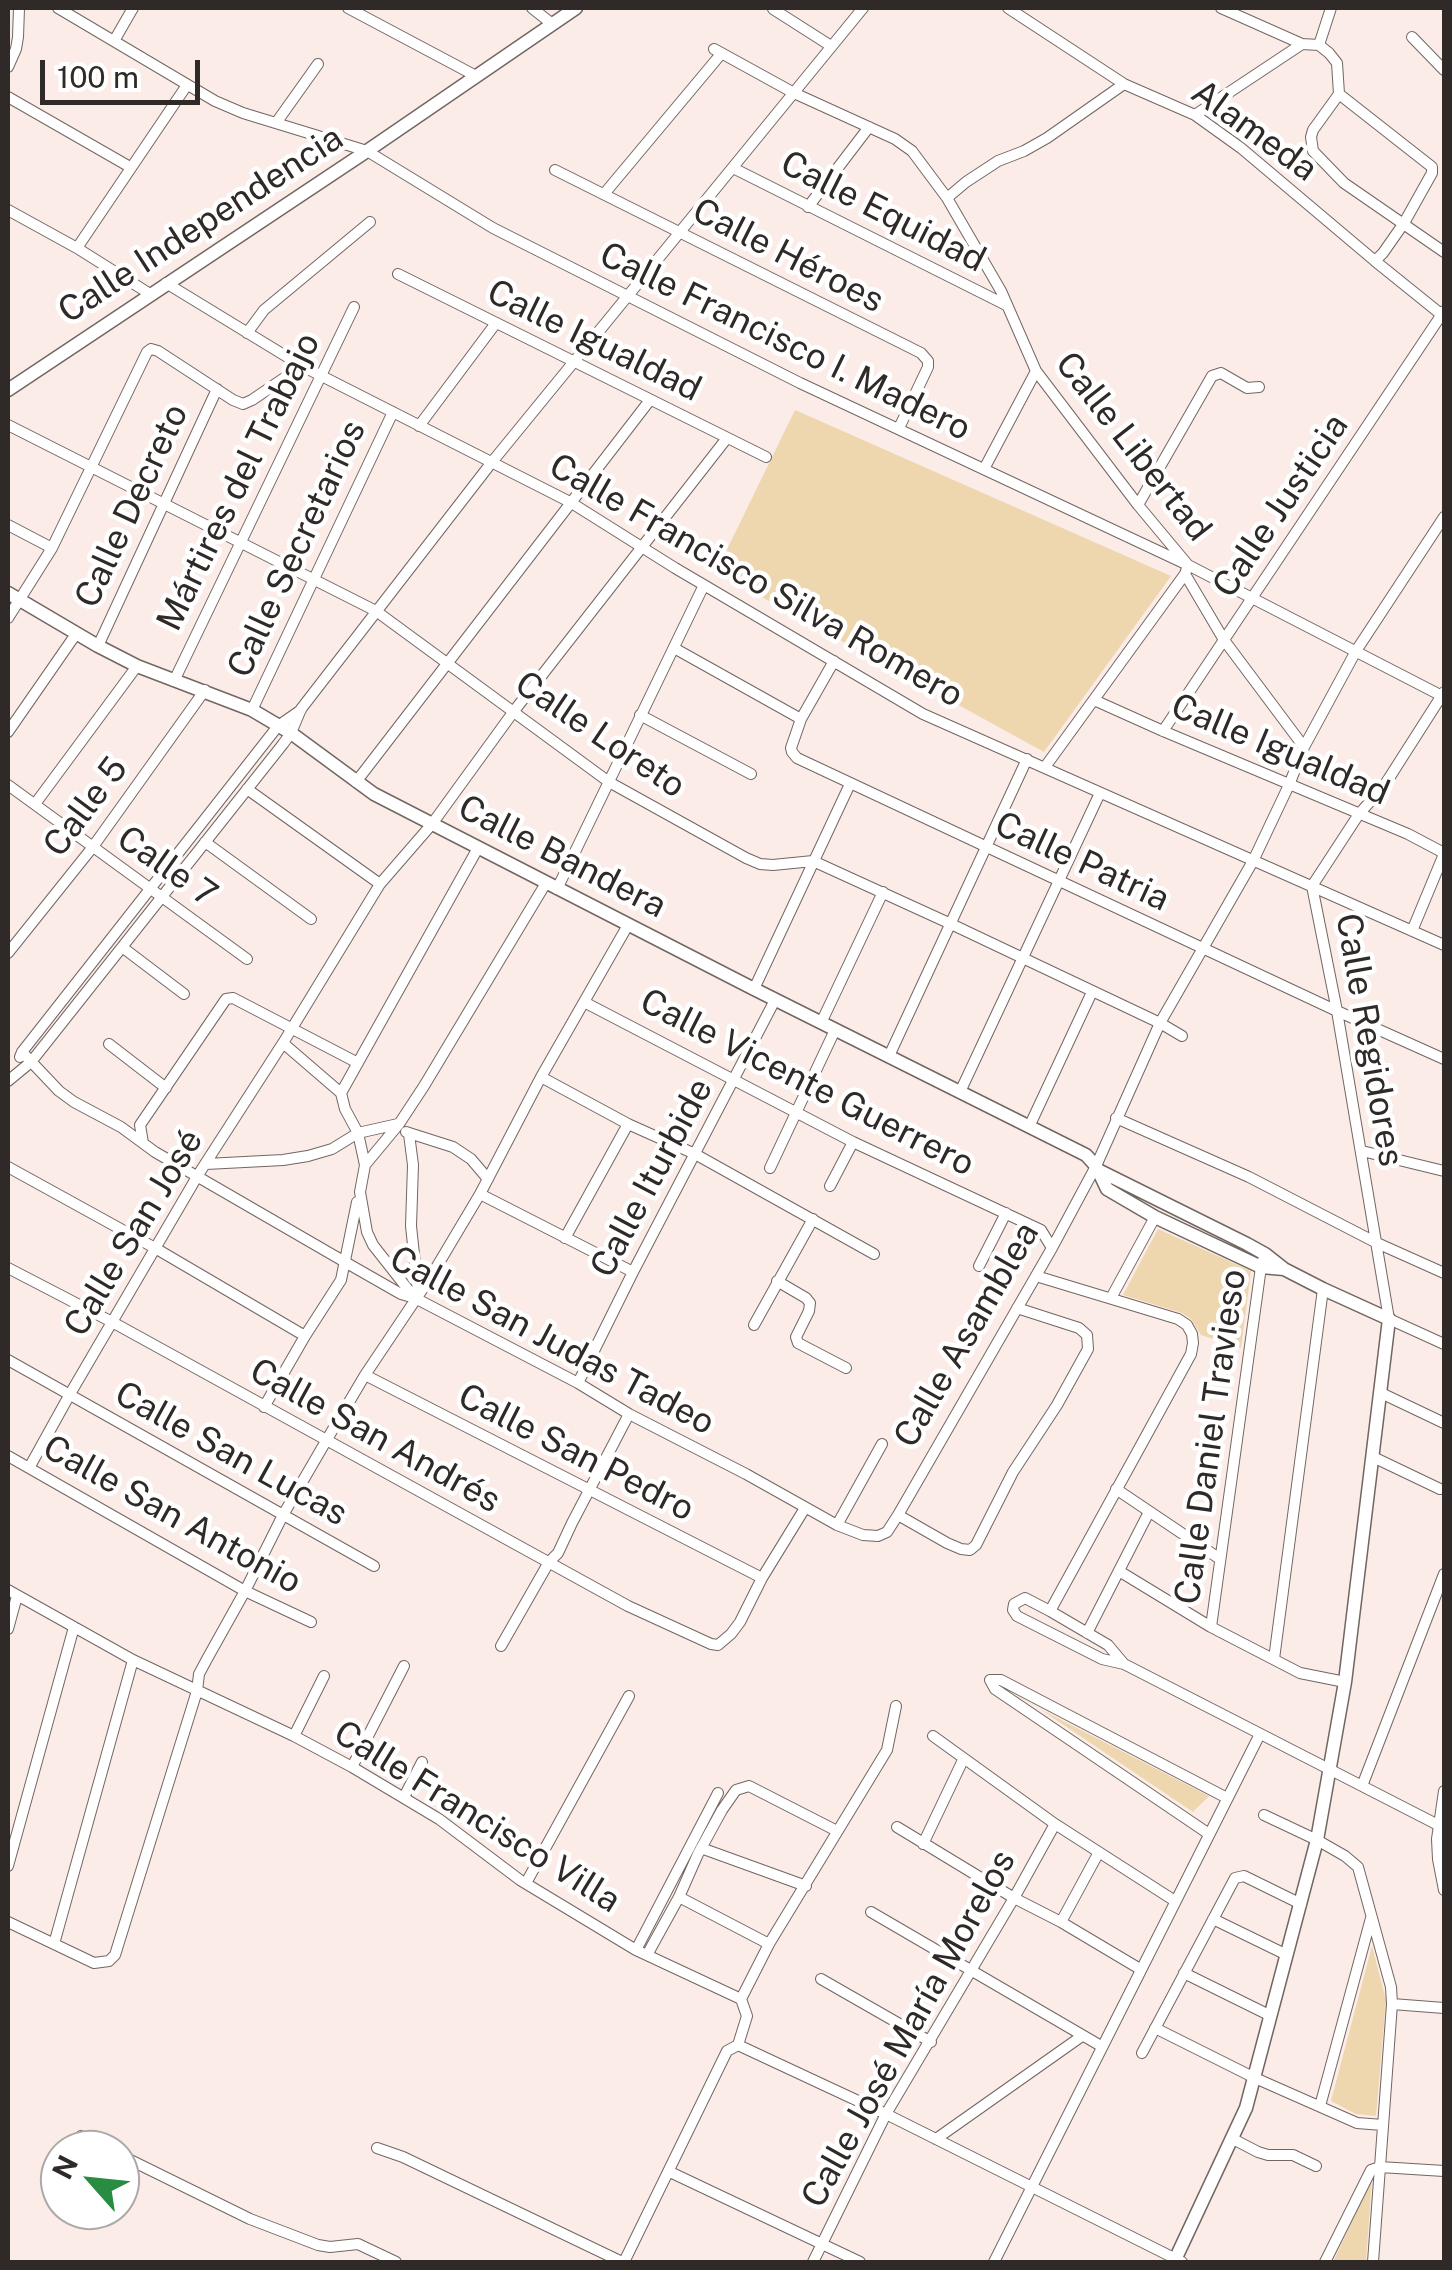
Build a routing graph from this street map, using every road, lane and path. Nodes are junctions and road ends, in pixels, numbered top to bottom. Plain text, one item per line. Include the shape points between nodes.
1 (19, 8) edge
2 (58, 8) edge
3 (133, 8) edge
4 (348, 8) edge
5 (532, 8) edge
6 (576, 8) edge
7 (863, 8) edge
8 (1008, 8) edge
9 (1221, 8) edge
10 (1331, 8) edge
11 (773, 9) edge
12 (551, 24) junction
13 (1412, 37) dead end
14 (114, 41) junction
15 (1302, 44) junction
16 (1318, 44) junction
17 (831, 46) junction
18 (318, 64) dead end
19 (8, 66) edge
20 (1444, 70) edge
21 (476, 76) junction
22 (1124, 84) junction
23 (187, 85) junction
24 (794, 93) junction
25 (1339, 94) junction
26 (8, 97) edge
27 (1195, 115) junction
28 (276, 122) junction
29 (869, 127) junction
30 (367, 151) junction
31 (130, 167) junction
32 (734, 168) junction
33 (556, 170) dead end
34 (604, 194) junction
35 (946, 198) junction
36 (808, 206) junction
37 (8, 210) edge
38 (370, 222) dead end
39 (1404, 223) junction
40 (680, 232) junction
41 (77, 248) junction
42 (1444, 252) edge
43 (1375, 261) junction
44 (398, 274) dead end
45 (166, 284) junction
46 (150, 294) junction
47 (628, 296) junction
48 (1008, 306) junction
49 (354, 307) dead end
50 (1444, 313) edge
51 (496, 323) junction
52 (247, 332) junction
53 (574, 362) junction
54 (302, 366) junction
55 (1036, 371) junction
56 (320, 376) junction
57 (1259, 386) dead end
58 (217, 389) junction
59 (8, 390) edge
60 (650, 400) junction
61 (393, 412) junction
62 (8, 425) edge
63 (419, 426) junction
64 (899, 428) junction
65 (727, 438) junction
66 (766, 457) dead end
67 (492, 462) junction
68 (92, 467) junction
69 (984, 469) junction
70 (570, 502) junction
71 (165, 504) junction
72 (1138, 505) junction
73 (1444, 517) edge
74 (8, 524) edge
75 (1441, 532) edge
76 (240, 542) junction
77 (642, 546) junction
78 (52, 548) junction
79 (1186, 570) junction
80 (314, 580) junction
81 (704, 585) junction
82 (14, 596) edge
83 (1252, 600) junction
84 (376, 611) junction
85 (8, 618) edge
86 (76, 634) junction
87 (1224, 640) junction
88 (98, 646) junction
89 (674, 648) junction
90 (1356, 651) junction
91 (834, 661) junction
92 (447, 662) junction
93 (137, 666) junction
94 (174, 681) junction
95 (205, 690) junction
96 (1444, 695) edge
97 (1094, 700) junction
98 (252, 710) junction
99 (514, 711) junction
100 (640, 715) junction
101 (801, 719) junction
102 (285, 729) junction
103 (1163, 731) junction
104 (8, 732) edge
105 (1304, 747) junction
106 (1027, 759) junction
107 (1045, 767) junction
108 (751, 774) dead end
109 (356, 782) junction
110 (609, 782) junction
111 (850, 784) junction
112 (1289, 785) junction
113 (8, 786) edge
114 (247, 789) junction
115 (1100, 793) junction
116 (35, 804) junction
117 (1359, 814) junction
118 (432, 824) junction
119 (205, 842) junction
120 (986, 847) junction
121 (92, 848) junction
122 (478, 848) junction
123 (1444, 854) edge
124 (814, 861) junction
125 (1253, 861) junction
126 (1060, 882) junction
127 (380, 884) junction
128 (552, 886) junction
129 (1312, 886) junction
130 (150, 888) junction
131 (883, 892) junction
132 (162, 896) junction
133 (311, 919) dead end
134 (950, 924) junction
135 (628, 926) junction
136 (1412, 931) junction
137 (1444, 945) edge
138 (122, 948) junction
139 (1202, 948) junction
140 (8, 953) edge
141 (246, 958) dead end
142 (1023, 959) junction
143 (754, 989) junction
144 (1092, 992) junction
145 (184, 994) dead end
146 (775, 1000) junction
147 (584, 1002) junction
148 (1337, 1011) junction
149 (821, 1022) junction
150 (1160, 1023) junction
151 (292, 1028) junction
152 (835, 1030) junction
153 (1182, 1036) dead end
154 (283, 1043) junction
155 (109, 1044) dead end
156 (22, 1052) junction
157 (889, 1056) junction
158 (1444, 1059) edge
159 (31, 1062) junction
160 (356, 1066) junction
161 (11, 1077) edge
162 (541, 1077) junction
163 (734, 1079) junction
164 (166, 1088) junction
165 (960, 1092) junction
166 (341, 1093) junction
167 (796, 1112) junction
168 (1116, 1118) junction
169 (399, 1124) junction
170 (628, 1124) junction
171 (140, 1126) junction
172 (121, 1127) junction
173 (1029, 1127) junction
174 (358, 1133) junction
175 (409, 1134) junction
176 (854, 1142) junction
177 (144, 1144) junction
178 (1362, 1151) junction
179 (695, 1154) junction
180 (206, 1164) junction
181 (365, 1165) junction
182 (8, 1167) edge
183 (770, 1168) dead end
184 (1097, 1168) junction
185 (1444, 1172) edge
186 (198, 1176) junction
187 (488, 1179) junction
188 (830, 1186) dead end
189 (360, 1192) junction
190 (480, 1194) junction
191 (1006, 1212) junction
192 (1155, 1217) junction
193 (812, 1219) junction
194 (566, 1238) junction
195 (1378, 1243) junction
196 (155, 1248) junction
197 (1052, 1248) junction
198 (874, 1254) dead end
199 (1263, 1260) junction
200 (345, 1262) junction
201 (979, 1266) dead end
202 (8, 1268) edge
203 (633, 1272) junction
204 (1444, 1273) edge
205 (1036, 1276) junction
206 (777, 1281) junction
207 (1323, 1289) junction
208 (416, 1295) junction
209 (1111, 1298) junction
210 (1017, 1308) junction
211 (1389, 1319) junction
212 (114, 1322) junction
213 (754, 1325) dead end
214 (304, 1336) junction
215 (1444, 1344) edge
216 (8, 1360) edge
217 (846, 1368) dead end
218 (366, 1375) junction
219 (578, 1383) junction
220 (1380, 1393) junction
221 (70, 1394) junction
222 (264, 1407) junction
223 (630, 1414) junction
224 (1444, 1422) edge
225 (326, 1441) junction
226 (882, 1444) dead end
227 (8, 1456) edge
228 (1372, 1457) junction
229 (29, 1468) junction
230 (1440, 1488) dead end
231 (1116, 1489) junction
232 (590, 1492) junction
233 (805, 1508) junction
234 (1148, 1512) junction
235 (283, 1515) junction
236 (898, 1515) junction
237 (837, 1525) junction
238 (887, 1532) joint
239 (1220, 1559) junction
240 (550, 1562) junction
241 (374, 1566) dead end
242 (1119, 1571) junction
243 (1444, 1574) edge
244 (762, 1578) junction
245 (245, 1591) junction
246 (12, 1593) edge
247 (1050, 1611) junction
248 (311, 1622) dead end
249 (74, 1627) junction
250 (1211, 1627) junction
251 (8, 1629) edge
252 (1087, 1632) junction
253 (501, 1646) dead end
254 (1274, 1659) junction
255 (133, 1660) junction
256 (1124, 1664) junction
257 (404, 1666) dead end
258 (324, 1676) dead end
259 (1345, 1682) junction
260 (197, 1690) junction
261 (629, 1696) dead end
262 (896, 1706) dead end
263 (1260, 1734) junction
264 (294, 1736) junction
265 (933, 1736) dead end
266 (963, 1760) junction
267 (422, 1762) dead end
268 (352, 1767) junction
269 (1330, 1770) junction
270 (1362, 1786) junction
271 (1444, 1791) edge
272 (718, 1793) dead end
273 (404, 1797) junction
274 (1228, 1798) junction
275 (1264, 1815) dead end
276 (1055, 1824) junction
277 (1441, 1826) edge
278 (897, 1827) dead end
279 (837, 1831) junction
280 (1209, 1834) junction
281 (1316, 1840) junction
282 (923, 1844) junction
283 (701, 1848) junction
284 (1099, 1852) junction
285 (8, 1866) edge
286 (526, 1883) junction
287 (806, 1886) junction
288 (1444, 1890) edge
289 (679, 1897) junction
290 (1014, 1898) junction
291 (1175, 1901) junction
292 (1301, 1904) junction
293 (871, 1912) dead end
294 (1372, 1915) junction
295 (1213, 1919) junction
296 (8, 1922) edge
297 (1061, 1922) junction
298 (54, 1944) junction
299 (770, 1944) junction
300 (642, 1952) junction
301 (1286, 1955) junction
302 (971, 1970) junction
303 (1140, 1970) junction
304 (1184, 1973) junction
305 (821, 1979) dead end
306 (741, 1999) junction
307 (1392, 2004) junction
308 (1444, 2008) edge
309 (1270, 2016) junction
310 (1156, 2028) junction
311 (1082, 2036) junction
312 (930, 2042) junction
313 (738, 2045) junction
314 (1102, 2046) junction
315 (1142, 2052) dead end
316 (1254, 2078) junction
317 (1320, 2106) junction
318 (886, 2114) junction
319 (1383, 2125) junction
320 (936, 2139) junction
321 (1233, 2139) junction
322 (378, 2148) dead end
323 (140, 2165) edge
324 (1316, 2166) dead end
325 (1380, 2167) junction
326 (670, 2172) junction
327 (1444, 2172) edge
328 (1030, 2187) junction
329 (822, 2244) junction
330 (1177, 2261) edge
331 (396, 2262) edge
332 (623, 2262) edge
333 (813, 2262) edge
334 (860, 2262) edge
335 (994, 2262) edge
336 (1325, 2262) edge
337 (1372, 2262) edge

1 - 19 street
2 - 14 street, Calle Francisco I. Madero
3 - 14 street
4 - 21 street
5 - 12 street
6 - 12 street, Calle Independencia
7 - 17 street
8 - 22 street, Alameda
9 - 15 street
10 - 16 street
11 - 17 street
12 - 21 street, Calle Independencia
13 - 20 street
14 - 23 street, Calle Francisco I. Madero
15 - 16 street
15 - 27 street
16 - 25 street via 1337,63
17 - 24 street
18 - 28 street
21 - 30 street, Calle Independencia
22 - 27 street, Alameda
22 - 35 street
23 - 28 street, Calle Francisco I. Madero
23 - 31 street
24 - 29 street, Calle Libertad
24 - 32 street
24 - 34 street, Calle Libertad via 718,51
25 - 39 street via 1432,167
25 - 39 street via 1314,130 1313,151 1344,182
26 - 31 street
27 - 43 street, Alameda
28 - 30 street, Calle Francisco I. Madero
29 - 35 street, Calle Libertad via 912,150
29 - 36 street
30 - 45 street, Calle Independencia
30 - 47 street, Calle Francisco I. Madero via 493,228
31 - 41 street
32 - 36 street, Calle Equidad
32 - 40 street
33 - 34 street, Calle Héroes
34 - 40 street, Calle Héroes
35 - 48 street, Calle Libertad
36 - 48 street, Calle Equidad
37 - 41 street
38 - 52 street via 264,310
39 - 42 street
39 - 43 street
40 - 47 street
40 - 64 street, Calle Héroes via 925,357 927,372
41 - 46 street
43 - 50 street, Alameda
44 - 51 street, Calle Igualdad
45 - 46 street, Calle Independencia
45 - 52 street, Calle Francisco Silva Romero
46 - 59 street, Calle Independencia
47 - 53 street
47 - 64 street, Calle Francisco I. Madero
48 - 55 street, Calle Libertad
49 - 56 street, Mártires del Trabajo
50 - 83 street, Calle Justicia
51 - 53 street, Calle Igualdad
51 - 63 street
52 - 54 street, Calle Francisco Silva Romero
53 - 60 street, Calle Igualdad
53 - 67 street
54 - 56 street, Calle Francisco Silva Romero
54 - 58 street via 243,404
55 - 69 street
55 - 72 street, Calle Libertad
56 - 61 street, Calle Francisco Silva Romero
56 - 76 street, Mártires del Trabajo
57 - 72 street via 1212,376
58 - 68 street via 151,350
58 - 71 street, Calle Decreto
60 - 65 street, Calle Igualdad
60 - 70 street
61 - 63 street, Calle Francisco Silva Romero
61 - 80 street, Calle Secretarios
62 - 68 street, Calle Loreto
63 - 67 street, Calle Francisco Silva Romero
64 - 69 street, Calle Francisco I. Madero
65 - 66 street, Calle Igualdad
65 - 77 street, Calle San José
67 - 70 street, Calle Francisco Silva Romero
67 - 84 street
68 - 71 street, Calle Loreto
68 - 78 street
69 - 79 street, Calle Francisco I. Madero
70 - 77 street, Calle Francisco Silva Romero
70 - 92 street
71 - 76 street, Calle Loreto
71 - 88 street, Calle Decreto
72 - 79 street, Calle Libertad
73 - 75 street, Calle Asamblea
74 - 78 street
75 - 90 street, Calle Asamblea
76 - 80 street, Calle Loreto
76 - 94 street, Mártires del Trabajo
77 - 81 street, Calle Francisco Silva Romero
77 - 99 street, Calle San José
78 - 82 street
79 - 83 street, Calle Libertad
79 - 87 street
79 - 97 street
80 - 84 street, Calle Loreto
80 - 98 street, Calle Secretarios
81 - 89 street
81 - 91 street, Calle Francisco Silva Romero
82 - 85 street
82 - 86 street, Calle Bandera
83 - 87 street, Calle Justicia
83 - 90 street, Calle Libertad
84 - 92 street, Calle Loreto
84 - 102 street
86 - 88 street, Calle Bandera
86 - 104 street
87 - 103 street, Calle Justicia
87 - 105 street
88 - 93 street, Calle Bandera
89 - 100 street
89 - 101 street
90 - 96 street, Calle Libertad
90 - 105 street, Calle Asamblea
91 - 101 street
91 - 106 street, Calle Francisco Silva Romero via 923,714
92 - 99 street, Calle Loreto
92 - 109 street
93 - 94 street, Calle Bandera
93 - 116 street
94 - 95 street, Calle Bandera
95 - 98 street, Calle Bandera
95 - 121 street, Calle 5
96 - 117 street, Calle Regidores
97 - 103 street, Calle Igualdad
97 - 107 street
98 - 102 street, Calle Bandera
99 - 110 street, Calle Loreto
99 - 118 street, Calle San José
100 - 108 street
100 - 110 street
101 - 111 street, Calle Patria via 794,755
102 - 109 street, Calle Bandera
102 - 114 street
102 - 130 street
103 - 112 street, Calle Igualdad
105 - 112 street, Calle Asamblea
106 - 107 street, Calle Francisco Silva Romero
106 - 120 street
107 - 115 street, Calle Francisco Silva Romero
109 - 118 street, Calle Bandera
110 - 124 street, Calle Loreto via 760,864
110 - 128 street
111 - 120 street, Calle Patria
111 - 124 street
112 - 117 street, Calle Igualdad
112 - 125 street, Calle Asamblea
113 - 116 street, Calle 7
114 - 119 street
114 - 127 street
115 - 125 street, Calle Francisco Silva Romero
115 - 126 street
116 - 121 street, Calle 7
117 - 123 street, Calle Igualdad
117 - 129 street, Calle Regidores
118 - 122 street, Calle Bandera
118 - 127 street, Calle San José
119 - 132 street
119 - 133 street
120 - 126 street, Calle Patria
120 - 134 street
121 - 130 street, Calle 7
121 - 140 street, Calle 5
122 - 128 street, Calle Bandera
122 - 160 street
123 - 136 street
124 - 131 street, Calle Loreto
124 - 143 street
125 - 129 street, Calle Francisco Silva Romero
125 - 139 street, Calle Asamblea
126 - 139 street, Calle Patria
126 - 142 street
127 - 151 street, Calle San José
128 - 135 street, Calle Bandera
128 - 169 street
129 - 136 street, Calle Francisco Silva Romero
129 - 148 street, Calle Regidores
130 - 132 street, Calle 7
130 - 156 street
131 - 134 street, Calle Loreto
131 - 149 street
132 - 138 street
132 - 141 street, Calle 7
134 - 142 street, Calle Loreto
134 - 157 street
135 - 143 street, Calle Bandera
135 - 147 street
136 - 137 street, Calle Francisco Silva Romero
138 - 145 street
138 - 159 street
139 - 148 street, Calle Patria
139 - 150 street, Calle Asamblea
142 - 144 street, Calle Loreto
142 - 165 street
143 - 146 street, Calle Bandera
144 - 150 street, Calle Loreto
144 - 173 street
146 - 149 street, Calle Bandera
146 - 163 street, Calle Iturbide
147 - 162 street
147 - 163 street, Calle Vicente Guerrero
148 - 158 street, Calle Patria
148 - 178 street, Calle Regidores
149 - 152 street, Calle Bandera
150 - 153 street, Calle Loreto
150 - 168 street, Calle Asamblea
151 - 154 street, Calle San José
151 - 160 street
151 - 164 street via 226,998
152 - 157 street, Calle Bandera
152 - 167 street
154 - 166 street
154 - 180 street, Calle San José
155 - 164 street
156 - 159 street, Calle San Judas Tadeo
156 - 161 street
157 - 165 street, Calle Bandera
159 - 161 street
159 - 172 street, Calle San Judas Tadeo via 74,1102
160 - 166 street
162 - 170 street
162 - 187 street
163 - 167 street, Calle Vicente Guerrero
163 - 179 street, Calle Iturbide
164 - 171 street
165 - 173 street, Calle Bandera
166 - 174 street
167 - 176 street, Calle Vicente Guerrero
167 - 183 street
168 - 184 street, Calle Asamblea
168 - 195 street
169 - 174 street
169 - 175 street
169 - 181 street
170 - 179 street
170 - 194 street
171 - 172 street
171 - 177 street
172 - 177 street, Calle San Judas Tadeo
173 - 184 street, Calle Bandera via 1086,1155
174 - 180 street via 308,1156
174 - 181 street
175 - 187 street via 452,1147
175 - 208 street
176 - 188 street
176 - 191 street, Calle Vicente Guerrero
177 - 186 street, Calle San Judas Tadeo
178 - 185 street
178 - 195 street, Calle Regidores
179 - 193 street
179 - 203 street, Calle Iturbide
180 - 186 street, Calle San José
181 - 189 street
182 - 196 street
184 - 192 street via 1107,1189
184 - 197 street, Calle Asamblea
184 - 199 street
186 - 196 street, Calle San José
186 - 200 street, Calle San Judas Tadeo
187 - 190 street
189 - 200 street
189 - 208 street via 374,1245
190 - 194 street
190 - 208 street
191 - 197 street, Calle Vicente Guerrero via 1041,1230
191 - 201 street
192 - 199 street
192 - 209 street
193 - 198 street
193 - 206 street
194 - 203 street
195 - 204 street
195 - 211 street, Calle Regidores
196 - 212 street, Calle San José
196 - 214 street
197 - 205 street, Calle Asamblea
199 - 207 street
199 - 239 street, Calle Daniel Travieso
200 - 208 street, Calle San Judas Tadeo
200 - 214 street via 341,1280
202 - 212 street, Calle San Andrés
203 - 219 street, Calle Iturbide
205 - 209 street
205 - 210 street, Calle Asamblea
206 - 213 street
206 - 217 street via 810,1303 798,1343
207 - 211 street
207 - 254 street
208 - 218 street
208 - 219 street, Calle San Judas Tadeo
209 - 231 street via 1178,1319 1194,1343
210 - 236 street, Calle Asamblea
210 - 236 street via 1086,1335 1088,1349 1057,1405 970,1550
211 - 215 street
211 - 220 street
212 - 221 street, Calle San José
212 - 222 street, Calle San Andrés
214 - 222 street
216 - 221 street, Calle San Lucas
218 - 225 street
218 - 232 street, Calle San Pedro
219 - 223 street, Calle San Judas Tadeo
220 - 224 street
220 - 228 street
221 - 229 street, Calle San José
221 - 235 street, Calle San Lucas
222 - 225 street, Calle San Andrés
223 - 232 street
223 - 233 street, Calle San Judas Tadeo
225 - 235 street
225 - 240 street, Calle San Andrés
226 - 237 street
227 - 229 street, Calle San Antonio
228 - 230 street
228 - 259 street
229 - 245 street, Calle San Antonio
231 - 234 street
231 - 247 street
232 - 240 street
232 - 244 street, Calle San Pedro
233 - 237 street, Calle San Judas Tadeo
233 - 244 street
234 - 239 street
234 - 242 street
235 - 241 street, Calle San Lucas
235 - 245 street
236 - 238 street, Calle Asamblea
237 - 238 street, Calle San Judas Tadeo via 863,1535
239 - 250 street, Calle Daniel Travieso
240 - 244 street, Calle San Andrés via 711,1644 731,1634
240 - 253 street
242 - 250 street
242 - 252 street
243 - 270 street
245 - 248 street, Calle San Antonio
245 - 260 street via 199,1674
246 - 249 street, Calle Francisco Villa
246 - 251 street
247 - 252 street
247 - 256 street via 1025,1598 1014,1604 1017,1616
249 - 255 street, Calle Francisco Villa
249 - 285 street
250 - 254 street
252 - 256 street
254 - 259 street via 1307,1676
255 - 260 street, Calle Francisco Villa
255 - 298 street
256 - 263 street
257 - 268 street
258 - 264 street
259 - 269 street
260 - 264 street, Calle Francisco Villa
260 - 298 street via 115,1955 94,1963
261 - 286 street
262 - 279 street via 887,1750
263 - 269 street
263 - 274 street
264 - 268 street, Calle Francisco Villa
265 - 266 street
266 - 276 street
266 - 282 street
267 - 273 street
268 - 273 street, Calle Francisco Villa
269 - 270 street
269 - 281 street
270 - 277 street
271 - 277 street
272 - 300 street
273 - 286 street, Calle Francisco Villa
274 - 280 street
274 - 280 street via 990,1680
275 - 281 street
276 - 284 street
276 - 290 street, Calle José María Morelos
277 - 288 street
278 - 282 street
279 - 283 street via 742,1786
279 - 287 street
280 - 291 street
281 - 292 street
281 - 294 street via 1358,1867
282 - 290 street
283 - 287 street
283 - 289 street
284 - 291 street
284 - 297 street
286 - 300 street, Calle Francisco Villa
287 - 299 street
289 - 299 street
289 - 300 street
290 - 297 street
290 - 302 street, Calle José María Morelos
291 - 303 street
292 - 295 street via 1239,1876
292 - 301 street
293 - 302 street
294 - 307 street
294 - 317 street
295 - 301 street
295 - 304 street
296 - 298 street
297 - 303 street
299 - 306 street
300 - 306 street, Calle Francisco Villa
301 - 309 street
302 - 311 street
302 - 312 street, Calle José María Morelos
303 - 314 street
304 - 309 street
304 - 310 street
305 - 312 street
306 - 313 street via 746,2016
307 - 308 street
307 - 319 street
309 - 316 street
310 - 315 street
310 - 316 street
311 - 314 street
311 - 320 street
312 - 318 street, Calle José María Morelos
313 - 318 street
313 - 326 street via 727,2052
314 - 328 street
316 - 317 street
316 - 321 street
317 - 319 street via 1363,2125
318 - 320 street
318 - 329 street, Calle José María Morelos
319 - 325 street
320 - 328 street
321 - 324 street
321 - 330 street
322 - 332 street
323 - 331 street via 300,2238 330,2247 358,2244
325 - 327 street
325 - 336 street via 1368,2174
325 - 337 street
326 - 329 street
326 - 332 street
328 - 330 street
328 - 335 street
329 - 333 street, Calle José María Morelos
329 - 334 street

